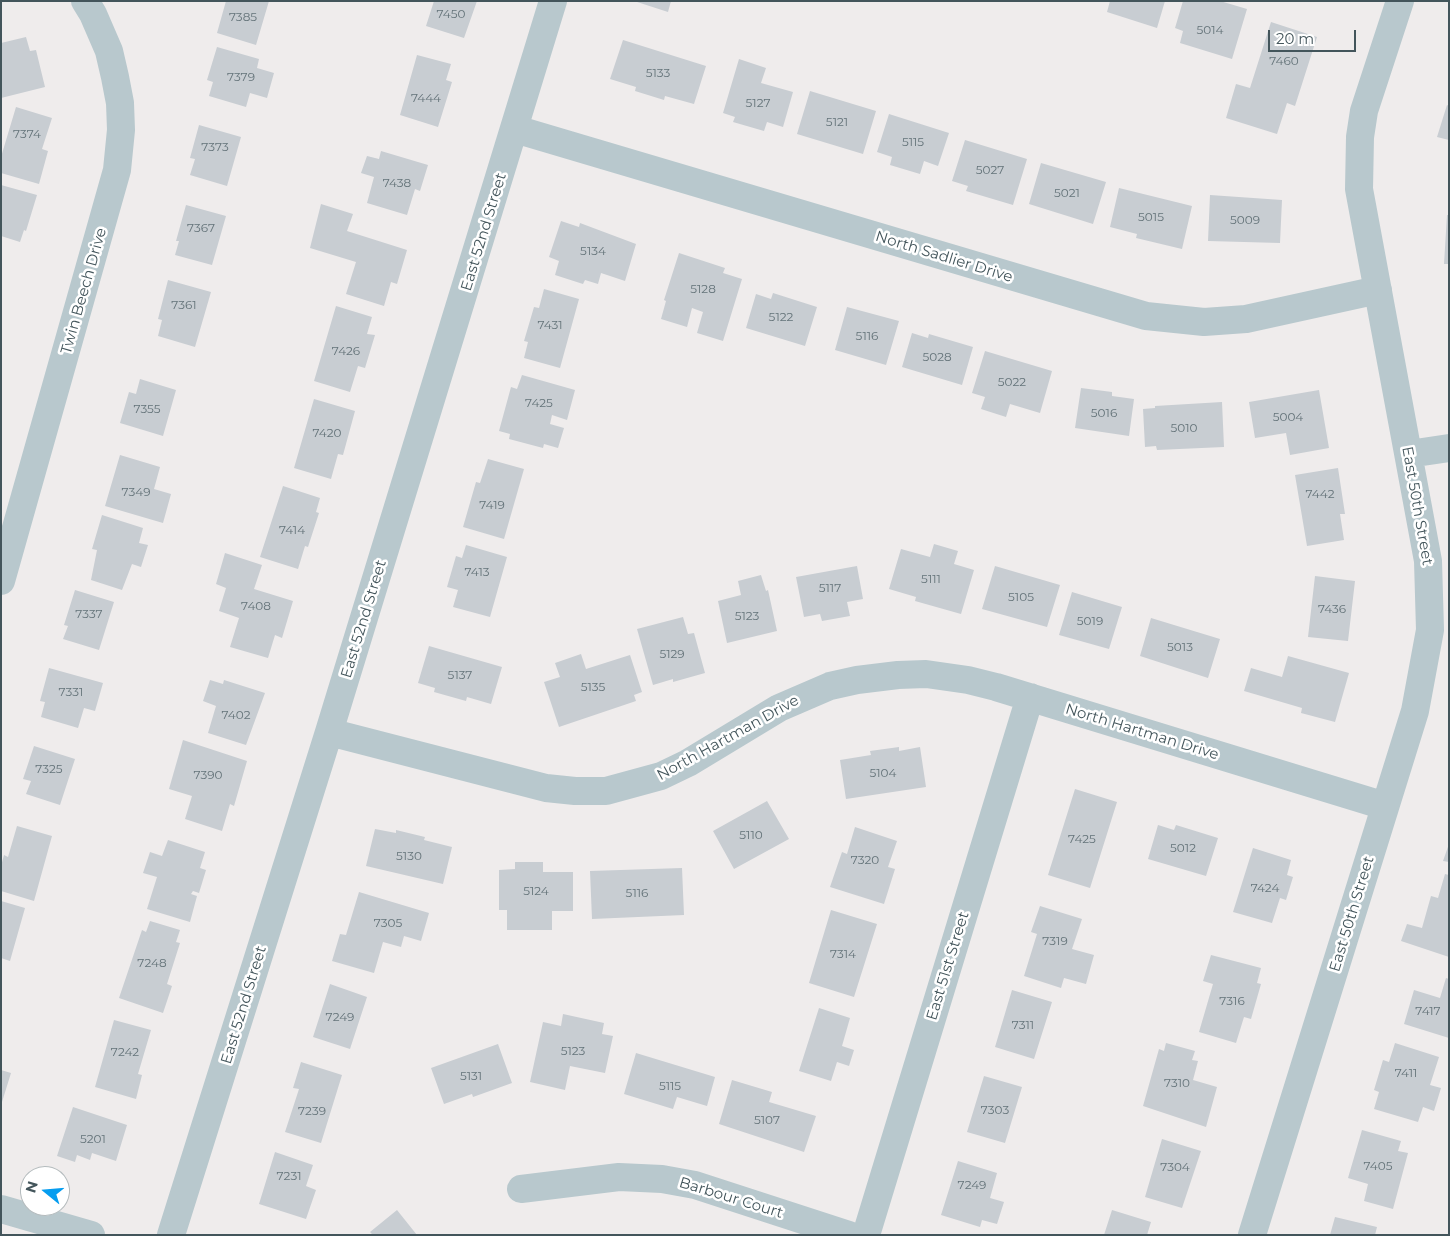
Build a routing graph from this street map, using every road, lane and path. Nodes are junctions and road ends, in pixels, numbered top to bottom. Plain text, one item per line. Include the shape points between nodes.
1 (85, 1) edge
2 (553, 1) edge
3 (1400, 1) edge
4 (515, 129) junction
5 (1378, 290) junction
6 (1449, 448) edge
7 (1409, 454) junction
8 (1, 581) edge
9 (1030, 698) junction
10 (329, 732) junction
11 (1385, 806) junction
12 (521, 1189) dead end
13 (1, 1209) edge
14 (91, 1235) edge
15 (171, 1235) edge
16 (849, 1235) edge
17 (866, 1235) edge
18 (1252, 1235) edge

1 - 8 street, Twin Beech Drive via 109,51 116,86 121,130 117,170
2 - 4 street, East 52nd Street
3 - 5 street, East 50th Street via 1364,111 1360,137 1359,189
4 - 5 street, North Sadlier Drive via 1146,316 1188,321 1246,319
4 - 10 street, East 52nd Street
5 - 7 street, East 50th Street
6 - 7 street
7 - 11 street, East 50th Street via 1428,561 1430,630 1415,711
9 - 10 street, North Hartman Drive via 968,680 926,674 857,680 804,696 779,708 661,776 606,790 575,792 546,788
9 - 11 street, North Hartman Drive
9 - 17 street, East 51st Street
10 - 15 street, East 52nd Street
11 - 18 street, East 50th Street
12 - 16 street, Barbour Court via 619,1177 662,1179 695,1185
13 - 14 street

